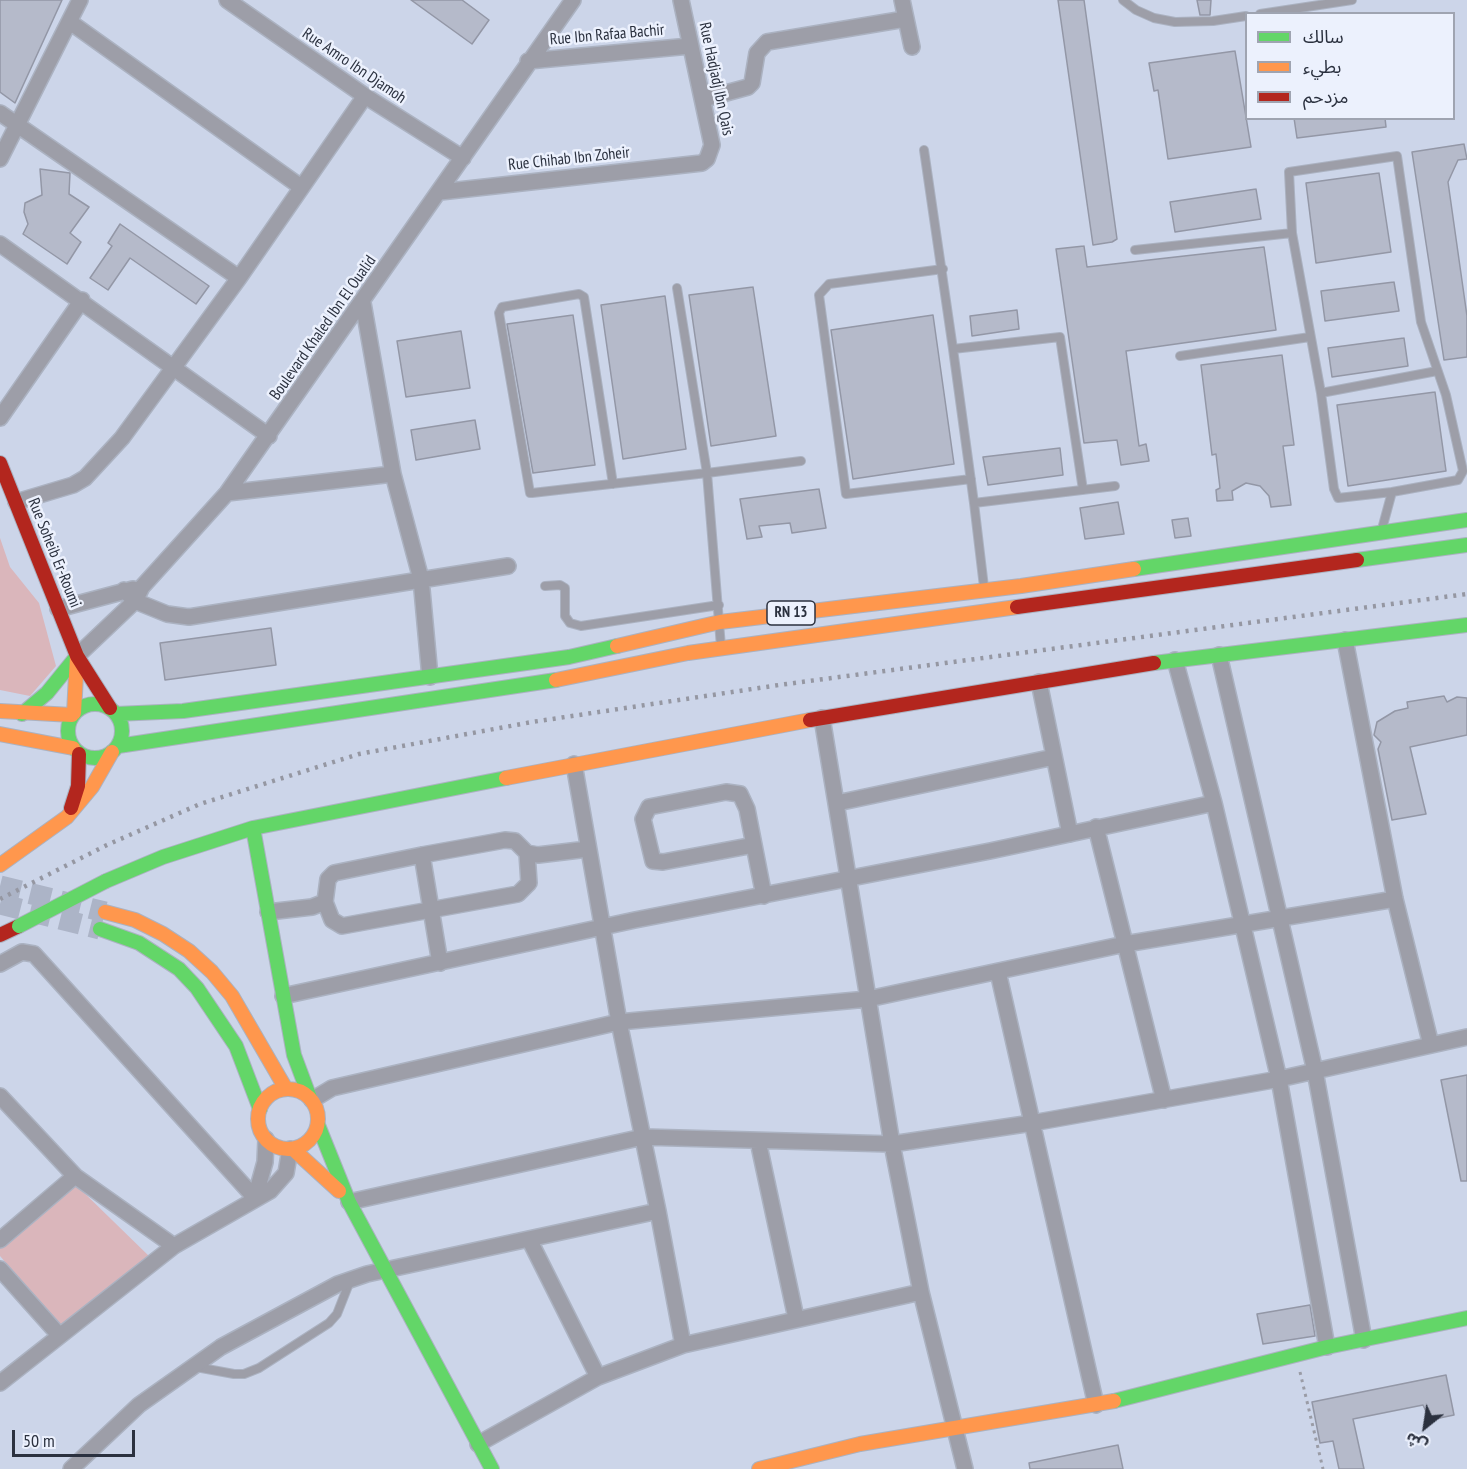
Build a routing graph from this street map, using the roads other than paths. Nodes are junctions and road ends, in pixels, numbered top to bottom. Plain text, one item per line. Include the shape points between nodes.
1 (80, 0) edge
2 (227, 0) edge
3 (573, 0) edge
4 (681, 0) edge
5 (902, 0) edge
6 (1123, 0) edge
7 (1352, 0) edge
8 (1273, 12) edge
9 (1245, 16) edge
10 (905, 19) junction
11 (70, 22) junction
12 (690, 46) junction
13 (912, 47) dead end
14 (528, 61) junction
15 (365, 96) junction
16 (704, 99) junction
17 (0, 113) edge
18 (17, 124) junction
19 (924, 150) dead end
20 (463, 158) junction
21 (0, 159) edge
22 (702, 163) joint
23 (301, 187) junction
24 (440, 192) junction
25 (1292, 233) junction
26 (0, 244) edge
27 (1135, 250) dead end
28 (943, 268) junction
29 (239, 278) junction
30 (677, 288) dead end
31 (82, 300) junction
32 (363, 303) junction
33 (1310, 337) junction
34 (953, 349) junction
35 (1180, 356) dead end
36 (172, 367) junction
37 (1437, 371) junction
38 (1321, 393) junction
39 (0, 418) edge
40 (269, 436) junction
41 (801, 461) dead end
42 (0, 463) edge
43 (707, 473) junction
44 (393, 474) junction
45 (971, 479) junction
46 (613, 484) junction
47 (1115, 486) dead end
48 (1083, 490) junction
49 (1392, 492) junction
50 (228, 494) junction
51 (16, 502) junction
52 (974, 503) junction
53 (1467, 520) edge
54 (1382, 531) junction
55 (1467, 545) edge
56 (508, 566) dead end
57 (420, 579) junction
58 (545, 586) dead end
59 (984, 589) junction
60 (129, 596) junction
61 (719, 605) junction
62 (58, 609) junction
63 (988, 612) junction
64 (720, 622) junction
65 (1467, 625) edge
66 (1345, 640) junction
67 (721, 649) junction
68 (1219, 655) junction
69 (76, 656) junction
70 (1175, 660) junction
71 (430, 677) junction
72 (1039, 682) junction
73 (0, 711) edge
74 (113, 711) junction
75 (22, 714) junction
76 (73, 714) junction
77 (822, 718) junction
78 (0, 734) edge
79 (115, 749) junction
80 (76, 751) junction
81 (1054, 757) junction
82 (574, 764) junction
83 (837, 803) junction
84 (1214, 803) junction
85 (67, 817) junction
86 (1096, 827) junction
87 (253, 828) junction
88 (1070, 834) junction
89 (754, 845) junction
90 (588, 849) junction
91 (526, 853) junction
92 (422, 855) junction
93 (0, 865) edge
94 (849, 878) junction
95 (764, 896) junction
96 (1395, 899) junction
97 (325, 902) junction
98 (431, 909) junction
99 (105, 912) tunnel mouth
100 (268, 912) junction
101 (1279, 920) junction
102 (1241, 924) junction
103 (602, 927) junction
104 (100, 929) tunnel mouth
105 (0, 935) edge
106 (1125, 944) junction
107 (440, 963) junction
108 (0, 964) edge
109 (998, 972) junction
110 (283, 996) junction
111 (868, 999) junction
112 (619, 1023) junction
113 (1467, 1037) edge
114 (1431, 1045) junction
115 (294, 1055) junction
116 (1315, 1071) junction
117 (1279, 1079) junction
118 (288, 1089) junction
119 (0, 1097) edge
120 (311, 1099) junction
121 (1164, 1100) junction
122 (260, 1109) junction
123 (1032, 1123) junction
124 (318, 1125) junction
125 (644, 1137) junction
126 (266, 1139) junction
127 (758, 1141) junction
128 (892, 1144) junction
129 (291, 1149) junction
130 (75, 1176) junction
131 (255, 1198) junction
132 (350, 1202) junction
133 (658, 1210) junction
134 (529, 1239) junction
135 (0, 1240) edge
136 (174, 1246) junction
137 (0, 1269) edge
138 (385, 1270) junction
139 (351, 1279) junction
140 (921, 1292) junction
141 (796, 1318) junction
142 (1467, 1318) edge
143 (59, 1335) junction
144 (1364, 1340) junction
145 (683, 1345) junction
146 (1327, 1347) junction
147 (195, 1366) junction
148 (598, 1377) junction
149 (0, 1383) edge
150 (1096, 1406) junction
151 (956, 1428) junction
152 (478, 1444) junction
153 (71, 1469) edge
154 (492, 1469) edge
155 (759, 1469) edge
156 (965, 1469) edge

1 - 11 street
2 - 15 street, Rue Amro Ibn Djamoh
3 - 14 street, Boulevard Khaled Ibn El Oualid
4 - 12 street, Rue Hadjadj Ibn Qais
5 - 10 street
6 - 9 lane via 1154,18 1175,22
7 - 8 lane
10 - 13 street
10 - 16 street via 767,42 757,52 748,87
11 - 18 street
11 - 23 street
12 - 14 street, Rue Ibn Rafaa Bachir
12 - 16 street, Rue Hadjadj Ibn Qais
14 - 20 street, Boulevard Khaled Ibn El Oualid
15 - 20 street, Rue Amro Ibn Djamoh
15 - 23 street
16 - 22 street, Rue Hadjadj Ibn Qais via 712,145 711,154
17 - 18 street
18 - 21 street
18 - 29 street
19 - 28 lane
20 - 24 street, Boulevard Khaled Ibn El Oualid
22 - 24 street, Rue Chihab Ibn Zoheir
23 - 29 street
24 - 32 street, Boulevard Khaled Ibn El Oualid
25 - 27 lane
25 - 33 lane
25 - 37 lane via 1289,172 1397,156 1421,322
26 - 31 street
28 - 34 lane
28 - 45 lane via 829,284 819,295 846,494
29 - 36 street
30 - 43 lane
31 - 36 street
31 - 39 street
32 - 40 street, Boulevard Khaled Ibn El Oualid
32 - 44 street
33 - 35 lane
33 - 38 lane
34 - 45 lane
34 - 48 lane via 1060,337
36 - 40 street
36 - 51 street via 122,438 85,478
37 - 38 lane
37 - 49 lane via 1446,395 1462,477
38 - 49 lane via 1338,498
40 - 50 street, Boulevard Khaled Ibn El Oualid
41 - 43 lane
42 - 51 main road, Rue Soheib Er-Roumi
43 - 46 lane
43 - 61 lane
44 - 50 street
44 - 57 street
45 - 52 lane
46 - 46 lane via 584,297 579,294 502,308 499,313 528,490 532,493
47 - 48 lane
48 - 52 lane
49 - 54 lane
50 - 60 street, Boulevard Khaled Ibn El Oualid via 142,587
51 - 62 main road, Rue Soheib Er-Roumi
52 - 59 lane
53 - 54 main road, RN 13
54 - 59 main road, RN 13
55 - 63 main road, RN 13
56 - 57 street
57 - 60 street via 189,617 167,614
57 - 71 street
58 - 61 lane via 565,588 565,616 570,623 581,626
59 - 63 lane
59 - 64 main road, RN 13
60 - 62 street
60 - 69 street, Boulevard Khaled Ibn El Oualid
61 - 64 lane
62 - 69 main road, Rue Soheib Er-Roumi
63 - 67 main road, RN 13
64 - 67 lane
64 - 71 main road, RN 13 via 569,657
65 - 66 main road
66 - 68 main road
66 - 96 street
67 - 79 main road, RN 13 via 571,678
68 - 70 main road
68 - 101 street
69 - 74 main road, Rue Soheib Er-Roumi
69 - 75 main road via 47,693
69 - 76 main road, Rue Soheib Er-Roumi
70 - 72 main road
70 - 84 street
71 - 74 main road, RN 13 via 183,711
72 - 77 main road
72 - 81 street
73 - 75 main road
74 - 76 main road via 103,705 87,704
74 - 79 main road via 122,730
75 - 76 main road
76 - 80 main road via 67,732
77 - 82 main road
77 - 83 street
78 - 80 main road
79 - 80 main road via 96,759
79 - 85 main road via 92,787
80 - 85 main road via 78,786
81 - 83 street
81 - 88 street
82 - 87 main road
82 - 90 street
83 - 94 street
84 - 86 street
84 - 102 street
85 - 93 main road
86 - 88 street
86 - 106 street
87 - 100 main road
87 - 105 main road, bridge via 183,850 106,881
88 - 94 street
89 - 89 street via 740,794 726,792 649,807 643,819 653,861
89 - 95 street
90 - 91 street
90 - 103 street
91 - 92 street via 515,841 505,840
91 - 98 street via 529,883 518,894
92 - 97 street via 334,873 328,879
92 - 98 street
94 - 95 street
94 - 111 street
95 - 103 street
96 - 101 street
96 - 114 street
97 - 98 street via 332,920 342,926
97 - 100 street
98 - 107 street
99 - 118 main road via 135,920 163,934 212,972 232,996
100 - 110 main road
101 - 102 street
101 - 116 street
102 - 106 street
102 - 117 street
103 - 107 street
103 - 112 street
104 - 122 main road via 139,943 179,969 197,988 236,1046
106 - 109 street
106 - 121 street
107 - 110 street
108 - 131 street via 22,952 34,954
109 - 111 street
109 - 123 street
110 - 115 main road
111 - 112 street
111 - 128 street
112 - 120 street via 332,1088
112 - 125 street
113 - 114 street
114 - 116 street
115 - 118 main road
115 - 120 main road
116 - 117 street
116 - 144 street
117 - 121 street
117 - 146 street
118 - 120 main road
118 - 122 main road via 270,1095
119 - 130 street
120 - 124 main road
121 - 123 street
122 - 126 main road via 258,1119
123 - 128 street
123 - 150 street
124 - 129 main road via 309,1141
124 - 132 main road
125 - 127 street
125 - 132 street
125 - 133 street
126 - 129 main road
126 - 131 street via 265,1162
127 - 128 street
127 - 141 street
128 - 140 street
129 - 131 street via 282,1180
129 - 132 main road
130 - 135 street
130 - 136 street
131 - 136 street
132 - 138 main road
133 - 134 street
133 - 145 street
134 - 138 street
134 - 148 street
136 - 143 street
137 - 143 street
138 - 139 street
138 - 152 main road
139 - 147 street via 221,1347
139 - 147 lane via 337,1314 329,1323 259,1368 234,1374
140 - 141 street
140 - 151 street
141 - 145 street
142 - 144 main road
143 - 149 street
144 - 146 main road
145 - 148 street
146 - 150 main road
147 - 153 street via 139,1405
148 - 152 street
150 - 151 main road
151 - 155 main road via 860,1444
151 - 156 street
152 - 154 main road

